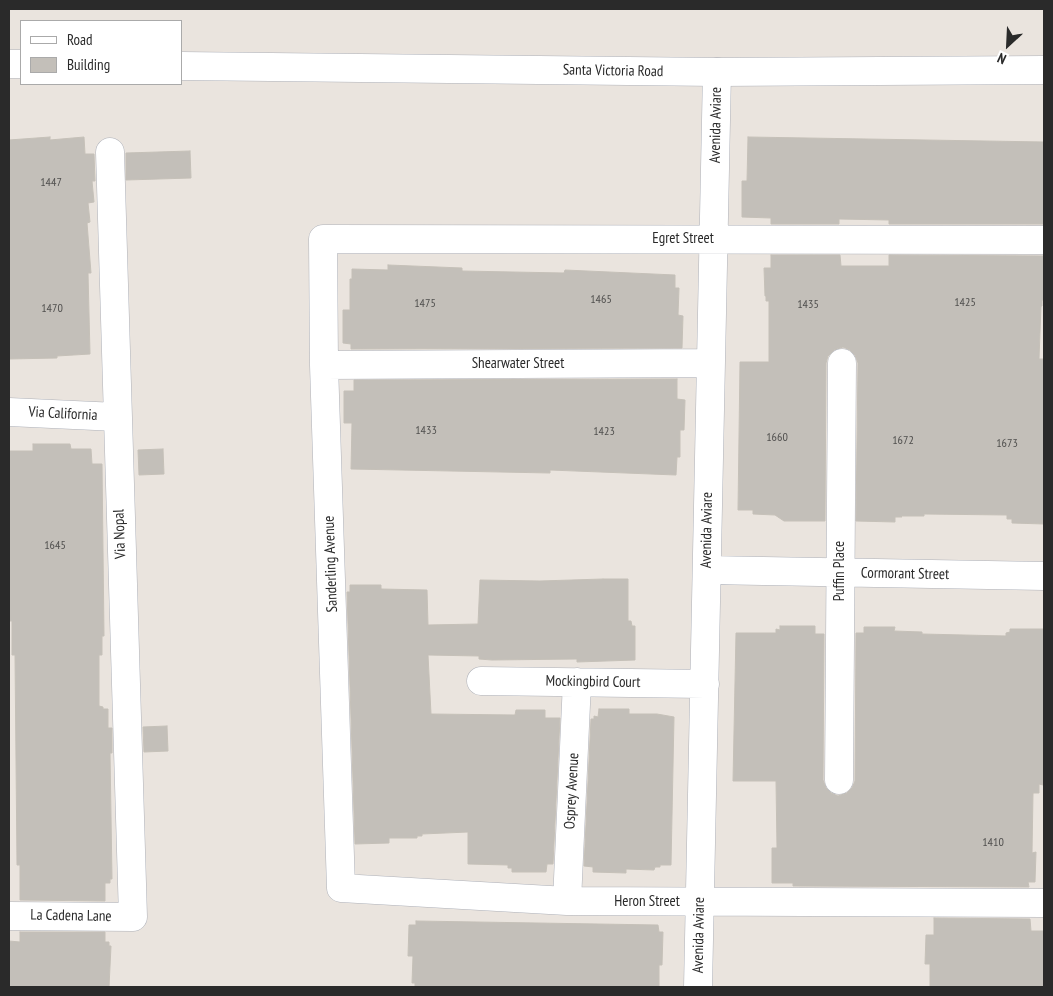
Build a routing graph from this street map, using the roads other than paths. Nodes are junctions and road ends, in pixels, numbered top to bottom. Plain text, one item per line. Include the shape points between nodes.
1 (182, 66) edge
2 (1044, 70) edge
3 (717, 72) junction
4 (110, 152) dead end
5 (323, 239) joint
6 (713, 239) junction
7 (1044, 240) edge
8 (711, 363) junction
9 (842, 363) dead end
10 (324, 365) junction
11 (9, 412) edge
12 (117, 417) junction
13 (706, 570) junction
14 (840, 573) junction
15 (1044, 576) edge
16 (481, 680) dead end
17 (577, 682) junction
18 (705, 684) junction
19 (839, 780) dead end
20 (341, 888) joint
21 (567, 901) junction
22 (700, 902) junction
23 (1044, 903) edge
24 (9, 916) edge
25 (133, 917) joint
26 (698, 987) edge

1 - 3 street, Santa Victoria Road
2 - 3 street, Santa Victoria Road
3 - 6 street, Avenida Aviare
4 - 12 street, Via Nopal
5 - 6 street, Egret Street
5 - 10 street, Sanderling Avenue
6 - 7 street, Egret Street
6 - 8 street, Avenida Aviare
8 - 10 street, Shearwater Street
8 - 13 street, Avenida Aviare
9 - 14 street, Puffin Place
10 - 20 street, Sanderling Avenue
11 - 12 street, Via California
12 - 25 street, Via Nopal
13 - 14 street, Cormorant Street
13 - 18 street, Avenida Aviare
14 - 15 street, Cormorant Street
14 - 19 street, Puffin Place
16 - 17 street, Mockingbird Court
17 - 18 street, Mockingbird Court
17 - 21 street, Osprey Avenue
18 - 22 street, Avenida Aviare
20 - 21 street, Heron Street
21 - 22 street, Heron Street
22 - 23 street, Heron Street
22 - 26 street, Avenida Aviare
24 - 25 street, La Cadena Lane

